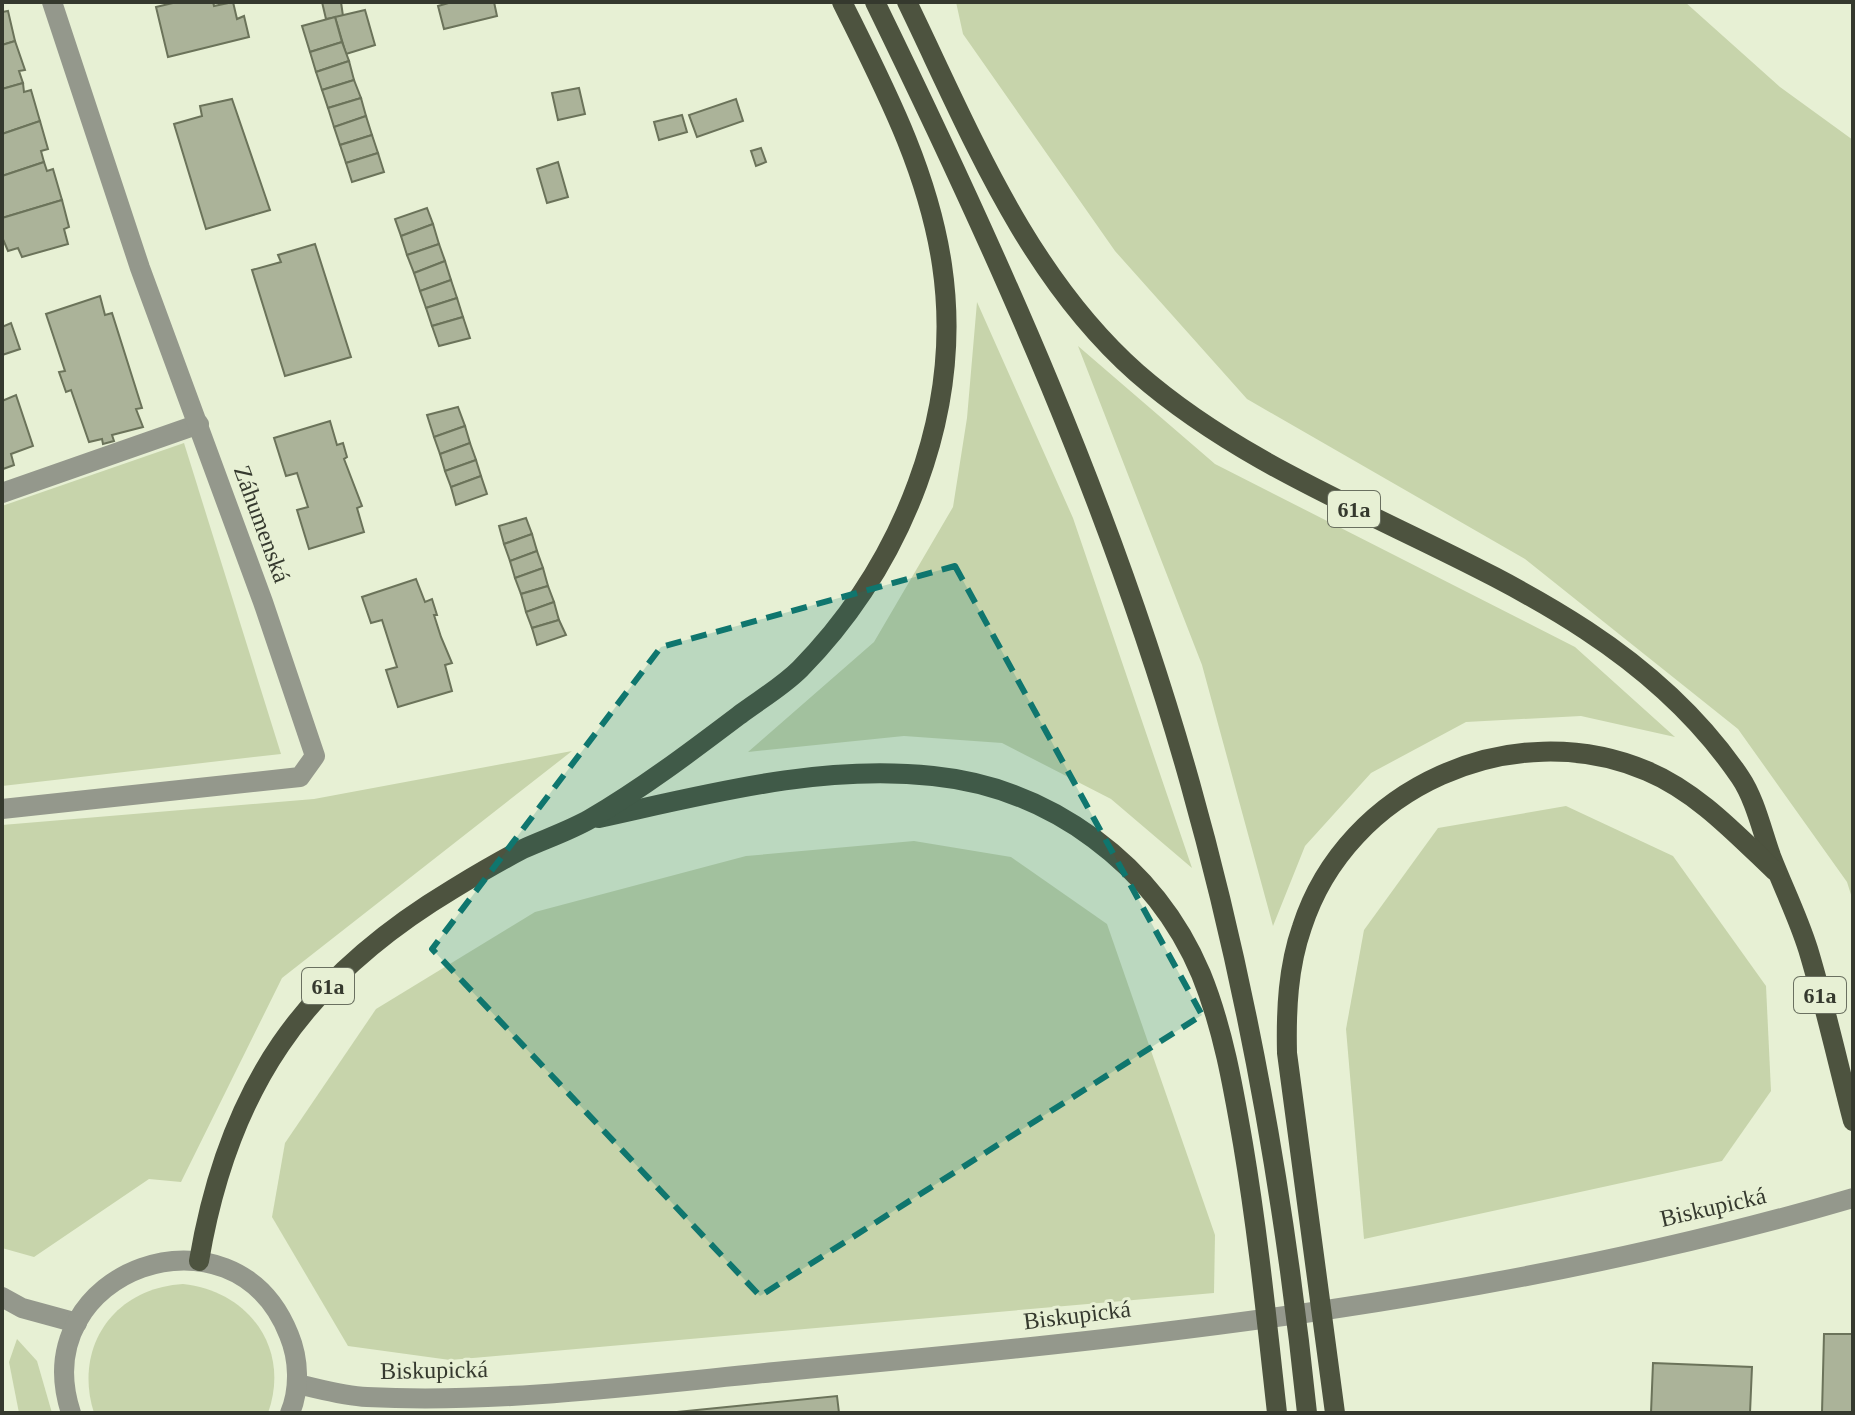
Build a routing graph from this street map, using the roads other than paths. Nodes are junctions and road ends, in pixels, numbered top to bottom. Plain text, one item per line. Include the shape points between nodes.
1 (52, 2) edge
2 (842, 2) edge
3 (875, 2) edge
4 (907, 2) edge
5 (199, 424) junction
6 (2, 493) edge
7 (2, 809) edge
8 (587, 821) junction
9 (1778, 873) junction
10 (1853, 1121) edge
11 (1853, 1198) edge
12 (199, 1261) junction
13 (2, 1297) edge
14 (77, 1323) junction
15 (297, 1384) junction
16 (1335, 1409) edge
17 (1306, 1411) edge
18 (1277, 1412) edge
19 (71, 1413) edge
20 (290, 1413) edge

1 - 5 street, Záhumenská via 140,268
2 - 8 main road, 61a via 904,128 942,265 946,323 940,398 924,469 893,543 852,611 797,672
3 - 17 main road via 1041,359 1149,650 1190,782 1227,926 1283,1213
4 - 9 main road, 61a via 1003,199 1040,260 1135,372 1196,419 1273,465 1589,629 1699,725 1742,780
5 - 6 street
5 - 7 street, Záhumenská via 315,756 300,777
8 - 12 main road, 61a via 523,850 391,929 307,1010 255,1082 221,1160
8 - 18 main road, 61a via 750,784 815,776 934,776 995,788 1049,809 1098,839 1139,876 1179,932 1220,1031 1255,1219
9 - 10 main road, 61a via 1807,947
9 - 16 main road, 61a via 1707,807 1647,771 1584,753 1524,751 1465,765 1414,786 1368,821 1331,867 1302,925 1287,1028
11 - 15 street, Biskupická via 1766,1223 1467,1288 1236,1323 951,1356 505,1395 364,1397
12 - 14 street via 161,1261 120,1276 88,1305
12 - 15 street via 243,1277 274,1306 292,1343
13 - 14 street
14 - 19 street via 65,1362
15 - 20 street

